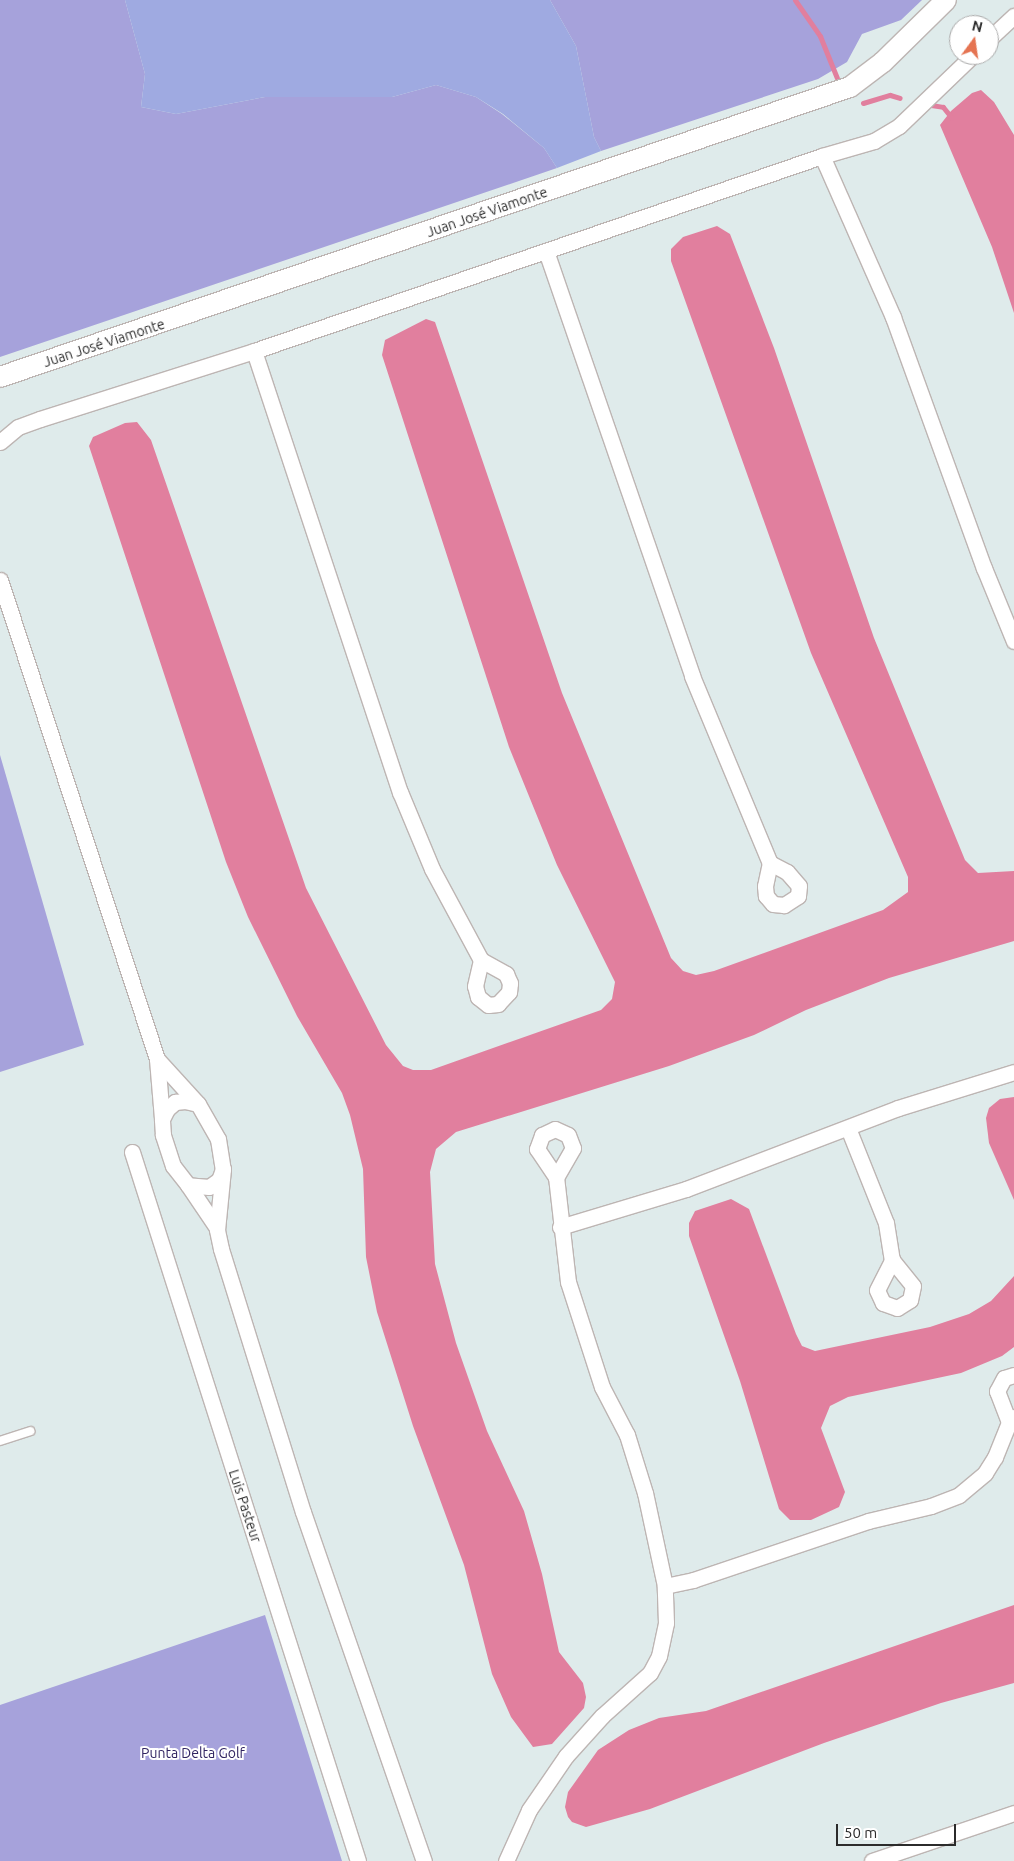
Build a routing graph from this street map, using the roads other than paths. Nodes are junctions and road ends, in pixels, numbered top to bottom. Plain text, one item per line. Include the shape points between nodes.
1 (946, 0) edge
2 (1014, 16) edge
3 (999, 30) edge
4 (962, 65) edge
5 (822, 156) junction
6 (546, 251) junction
7 (254, 350) junction
8 (0, 377) edge
9 (0, 442) edge
10 (0, 580) edge
11 (1014, 641) edge
12 (770, 863) dead end
13 (481, 960) dead end
14 (157, 1059) junction
15 (1014, 1072) edge
16 (198, 1104) junction
17 (162, 1119) junction
18 (848, 1128) junction
19 (132, 1152) dead end
20 (223, 1169) junction
21 (556, 1177) dead end
22 (188, 1185) junction
23 (560, 1227) junction
24 (217, 1230) junction
25 (892, 1260) dead end
26 (1014, 1375) edge
27 (1011, 1420) edge
28 (30, 1431) dead end
29 (0, 1441) edge
30 (665, 1586) junction
31 (1014, 1813) edge
32 (358, 1861) edge
33 (424, 1861) edge
34 (506, 1861) edge
35 (872, 1861) edge

1 - 8 street, Juan José Viamonte via 883,62 850,87
2 - 3 street
4 - 5 street via 891,132 874,141
5 - 6 street
5 - 11 street via 893,318
6 - 7 street
6 - 12 street via 692,676
7 - 9 street via 40,419 18,428
7 - 13 street via 400,792 432,869
10 - 14 street
14 - 16 street
14 - 17 street
15 - 18 street via 948,1090
16 - 17 street via 175,1102
16 - 20 street via 218,1139
17 - 22 street via 163,1135 173,1166
18 - 23 street via 686,1190
18 - 25 street via 886,1223
19 - 32 street, Luis Pasteur
20 - 22 street via 219,1180 209,1188
20 - 24 street
21 - 23 street
22 - 24 street
23 - 30 street via 571,1291 602,1387 627,1435 636,1463
24 - 33 street via 303,1512
26 - 27 street via 1004,1378 997,1391
27 - 30 street via 985,1472 959,1495 787,1547 693,1580
28 - 29 lane
30 - 34 street via 664,1640 650,1672 602,1716 566,1756 529,1810
31 - 35 street

